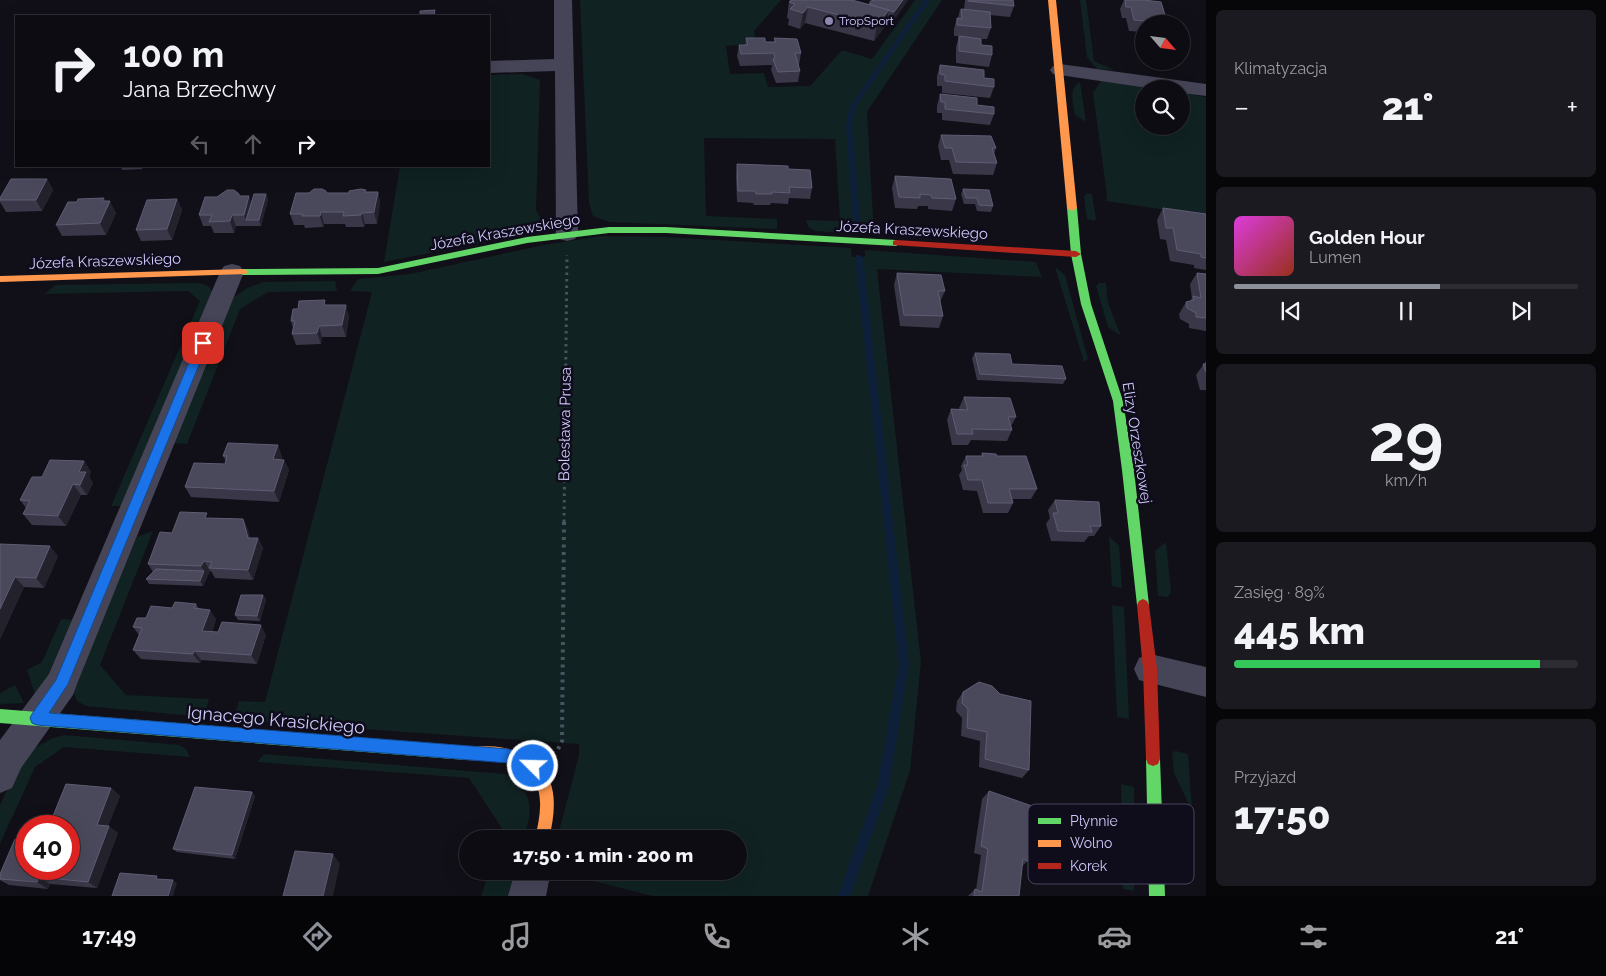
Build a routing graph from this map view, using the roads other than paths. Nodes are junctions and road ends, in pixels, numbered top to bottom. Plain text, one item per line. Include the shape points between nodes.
1 (563, 0) edge
2 (1052, 0) edge
3 (564, 65) junction
4 (490, 67) edge
5 (1060, 70) junction
6 (1206, 90) edge
7 (567, 234) junction
8 (1076, 254) junction
9 (232, 272) junction
10 (0, 278) edge
11 (1150, 670) junction
12 (1206, 682) edge
13 (0, 716) edge
14 (37, 718) junction
15 (0, 776) edge
16 (1154, 804) edge
17 (544, 830) edge
18 (531, 880) edge
19 (527, 896) edge

1 - 3 street
2 - 5 street, Elizy Orzeszkowej
3 - 4 street
3 - 7 street
5 - 6 street
5 - 8 street, Elizy Orzeszkowej
7 - 8 street, Józefa Kraszewskiego via 666,230
7 - 9 street, Józefa Kraszewskiego via 378,271
8 - 11 street, Elizy Orzeszkowej via 1086,304 1118,401
9 - 10 street, Józefa Kraszewskiego
9 - 14 street via 61,684
11 - 12 street
11 - 16 street, Elizy Orzeszkowej
13 - 14 street, Ignacego Krasickiego
14 - 15 street via 9,756
14 - 17 street, Ignacego Krasickiego via 508,756 533,766 547,788 550,800
18 - 19 street

